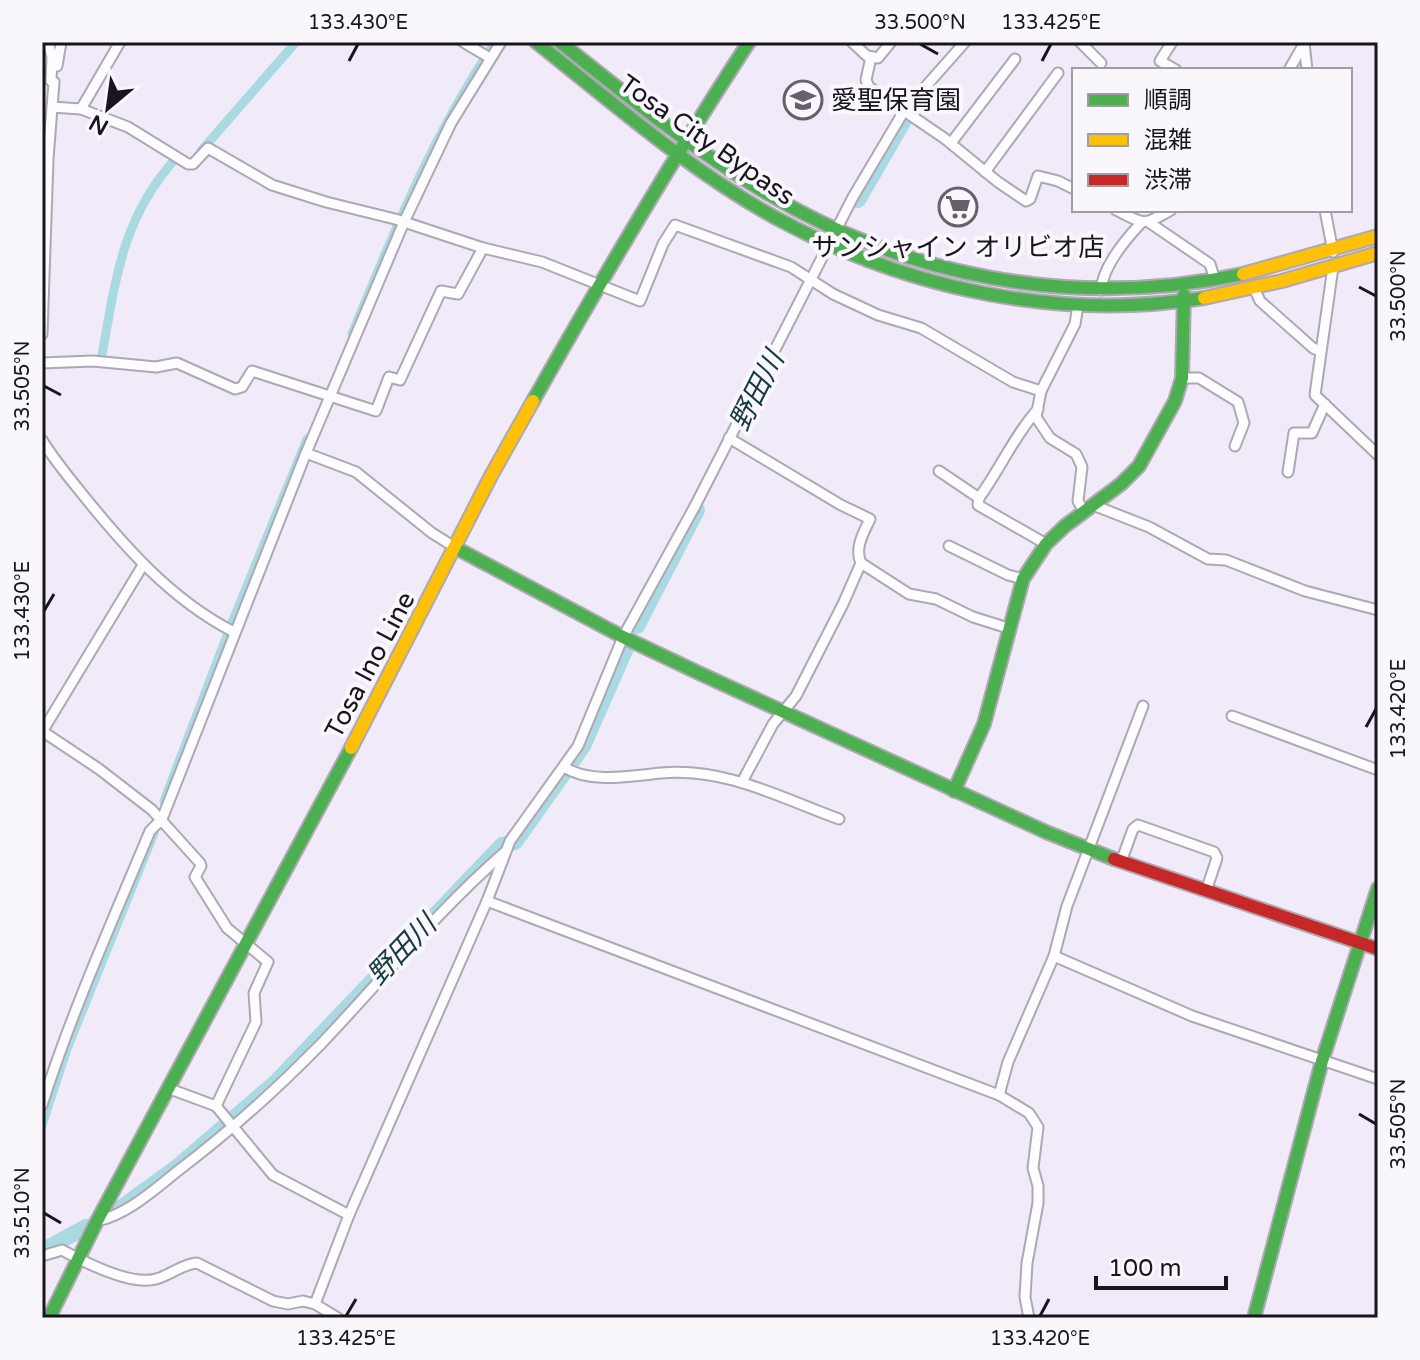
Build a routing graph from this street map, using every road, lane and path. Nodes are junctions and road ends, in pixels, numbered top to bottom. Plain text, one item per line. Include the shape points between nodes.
1 (48, 42) edge
2 (61, 42) edge
3 (120, 42) edge
4 (463, 42) edge
5 (501, 42) edge
6 (536, 42) edge
7 (560, 42) edge
8 (749, 42) edge
9 (852, 42) edge
10 (891, 42) edge
11 (965, 42) edge
12 (1080, 42) edge
13 (1172, 42) edge
14 (1304, 43) edge
15 (487, 55) junction
16 (871, 57) junction
17 (1015, 59) dead end
18 (1101, 63) dead end
19 (1158, 66) edge
20 (1290, 68) edge
21 (1307, 68) edge
22 (1058, 73) dead end
23 (54, 82) junction
24 (52, 107) junction
25 (81, 109) junction
26 (904, 111) junction
27 (685, 139) junction
28 (951, 143) junction
29 (677, 152) junction
30 (985, 172) junction
31 (1072, 188) edge
32 (1120, 212) edge
33 (1167, 212) edge
34 (1325, 212) edge
35 (401, 221) junction
36 (1145, 223) junction
37 (837, 231) junction
38 (1378, 236) edge
39 (830, 244) junction
40 (483, 248) junction
41 (1333, 251) junction
42 (1378, 253) edge
43 (1333, 268) junction
44 (811, 279) junction
45 (1215, 280) junction
46 (598, 285) junction
47 (1183, 285) junction
48 (1254, 288) junction
49 (1101, 290) junction
50 (1184, 301) junction
51 (1078, 305) junction
52 (42, 334) edge
53 (1320, 351) junction
54 (42, 363) edge
55 (1182, 378) junction
56 (1041, 391) junction
57 (328, 395) junction
58 (1325, 404) junction
59 (1038, 409) junction
60 (731, 439) junction
61 (42, 440) edge
62 (1235, 446) dead end
63 (1376, 450) edge
64 (306, 453) junction
65 (939, 471) dead end
66 (1288, 472) dead end
67 (979, 498) junction
68 (1088, 509) junction
69 (1046, 544) junction
70 (949, 546) dead end
71 (456, 548) junction
72 (861, 563) junction
73 (143, 565) junction
74 (1023, 579) junction
75 (1378, 610) edge
76 (1008, 628) junction
77 (230, 630) junction
78 (623, 637) junction
79 (1143, 706) dead end
80 (784, 711) junction
81 (1232, 716) dead end
82 (42, 731) edge
83 (568, 770) junction
84 (1378, 770) edge
85 (742, 782) junction
86 (954, 791) junction
87 (162, 819) junction
88 (839, 819) dead end
89 (507, 847) junction
90 (1089, 850) junction
91 (1121, 862) junction
92 (1378, 888) edge
93 (1206, 891) junction
94 (487, 901) junction
95 (1358, 943) junction
96 (246, 946) junction
97 (1378, 949) edge
98 (1054, 956) junction
99 (1322, 1061) junction
100 (1378, 1079) edge
101 (170, 1089) junction
102 (999, 1095) junction
103 (42, 1102) edge
104 (216, 1106) junction
105 (228, 1124) junction
106 (349, 1215) junction
107 (97, 1221) junction
108 (42, 1256) edge
109 (78, 1259) junction
110 (315, 1304) junction
111 (49, 1318) edge
112 (338, 1318) edge
113 (1029, 1318) edge
114 (1254, 1318) edge

1 - 23 street
2 - 23 street
3 - 25 street
4 - 15 street
5 - 15 street
6 - 29 main road, Tosa City Bypass
7 - 27 main road, Tosa City Bypass
8 - 27 main road, Tosa Ino Line
9 - 16 street
10 - 16 street via 878,58
11 - 26 street
12 - 18 street
13 - 19 street
14 - 20 street
14 - 21 street
15 - 35 street
16 - 26 street via 869,87
17 - 28 street
22 - 30 street
23 - 24 street
24 - 25 street
24 - 52 street
25 - 35 street via 128,127 188,164 208,148 272,185
26 - 28 street
26 - 37 street
27 - 29 main road, Tosa Ino Line
27 - 37 main road, Tosa City Bypass via 782,203
28 - 30 street
29 - 39 main road, Tosa City Bypass via 774,216
29 - 46 main road, Tosa Ino Line
30 - 31 street via 1026,201 1038,176
32 - 36 street
33 - 36 street
34 - 41 street
35 - 40 street
35 - 57 street
36 - 45 street via 1210,264
36 - 49 street via 1129,236 1102,278
37 - 39 street
37 - 49 main road, Tosa City Bypass via 919,262 973,275
38 - 41 main road, Tosa City Bypass
39 - 44 street
39 - 51 main road, Tosa City Bypass via 941,284
40 - 46 street via 542,262
40 - 57 street via 458,294 441,291 400,380 389,377 376,411
41 - 43 street
41 - 45 main road, Tosa City Bypass
42 - 43 main road, Tosa City Bypass
43 - 48 main road, Tosa City Bypass
43 - 53 street
44 - 46 street via 675,225 640,301
44 - 56 street via 878,315 921,328 1003,377
44 - 60 street
45 - 47 main road, Tosa City Bypass
46 - 71 main road, Tosa Ino Line
47 - 49 main road, Tosa City Bypass
47 - 50 main road
48 - 50 main road, Tosa City Bypass
48 - 53 street via 1260,301
50 - 51 main road, Tosa City Bypass
50 - 55 main road
51 - 56 street via 1075,324
53 - 58 street via 1314,387
54 - 57 street via 177,363 235,389 252,371
55 - 62 street via 1199,378 1238,402 1244,423
55 - 68 main road via 1139,466
56 - 59 street
57 - 64 street
58 - 63 street
58 - 66 street via 1312,433 1294,433
59 - 67 street via 1021,427
59 - 68 street via 1036,417 1050,438 1076,454 1082,467 1078,501
60 - 72 street via 870,519 861,540
60 - 78 street
61 - 73 street
64 - 71 street via 356,472
64 - 77 street
65 - 67 street
67 - 69 street via 978,505
68 - 69 main road
68 - 75 street via 1149,527 1208,559 1226,560 1305,591
69 - 74 main road
70 - 74 street
71 - 78 main road
71 - 96 main road, Tosa Ino Line
72 - 76 street via 909,594 936,599
72 - 80 street
73 - 77 street
73 - 82 street
74 - 76 main road
76 - 86 main road via 984,724
77 - 87 street via 207,708
78 - 80 main road
78 - 83 street
79 - 90 street
80 - 85 street
80 - 86 main road
81 - 84 street
82 - 87 street
83 - 85 street via 610,777 673,773
83 - 89 street
85 - 88 street
86 - 90 main road
87 - 96 street via 200,863 195,877 199,886
87 - 103 street via 150,831 133,871
89 - 94 street
89 - 105 street via 285,1081
90 - 91 main road
90 - 98 street
91 - 93 main road
91 - 93 street via 1138,825 1214,852 1217,858
92 - 95 main road
93 - 95 main road
94 - 102 street
94 - 106 street
95 - 97 main road
95 - 99 main road
96 - 101 main road, Tosa Ino Line
96 - 104 street via 268,966 254,993 256,1022
98 - 99 street via 1192,1016
98 - 102 street
99 - 100 street
99 - 114 main road
101 - 104 street
101 - 107 main road, Tosa Ino Line
102 - 113 street via 1029,1113 1038,1127 1033,1168 1038,1203 1025,1297
104 - 105 street
105 - 106 street via 280,1181
105 - 107 street via 131,1206
106 - 110 street
107 - 109 main road, Tosa Ino Line
108 - 109 street via 62,1250
109 - 110 street via 149,1281 197,1263 273,1301
109 - 111 main road, Tosa Ino Line
110 - 112 street

